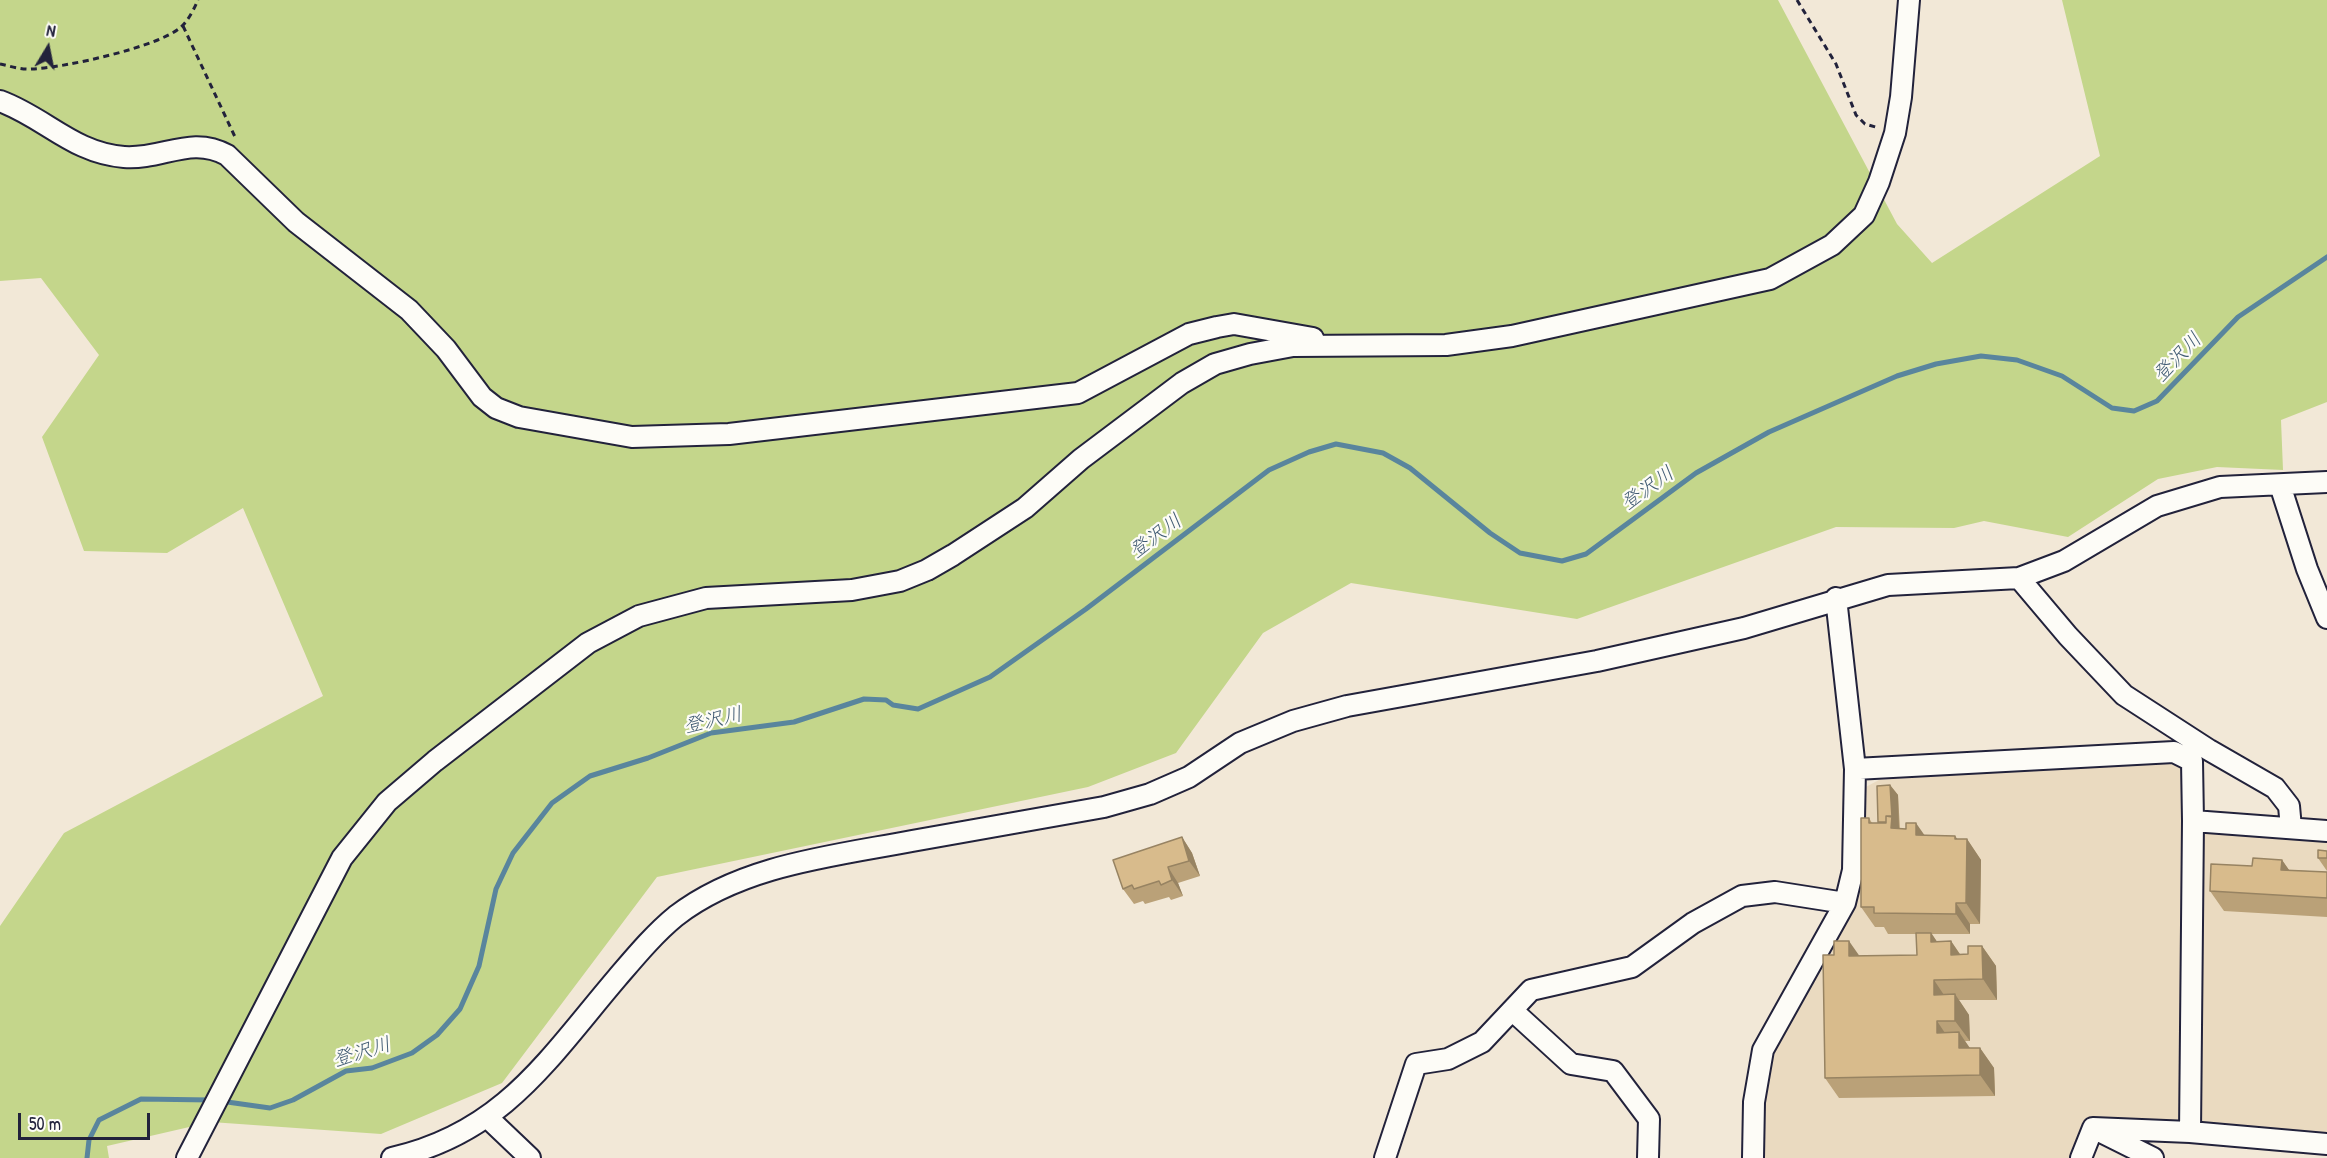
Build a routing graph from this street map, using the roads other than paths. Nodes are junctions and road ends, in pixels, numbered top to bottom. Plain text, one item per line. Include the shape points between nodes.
1 (1909, 0) edge
2 (0, 101) edge
3 (1349, 346) junction
4 (2327, 482) edge
5 (2280, 485) junction
6 (2019, 578) junction
7 (1836, 598) junction
8 (2327, 618) edge
9 (1855, 769) junction
10 (2193, 821) junction
11 (2291, 828) junction
12 (2327, 831) edge
13 (1845, 903) junction
14 (1513, 1011) junction
15 (488, 1118) junction
16 (2093, 1128) junction
17 (2190, 1132) junction
18 (2327, 1144) edge
19 (188, 1158) edge
20 (392, 1158) edge
21 (530, 1158) edge
22 (1385, 1158) edge
23 (1648, 1158) edge
24 (1753, 1158) edge
25 (2081, 1158) edge
26 (2153, 1158) edge

1 - 3 street via 1895,133 1864,215 1832,245 1770,279 1512,336 1446,345
2 - 3 street via 87,151 126,158 194,146 213,148 227,155 296,222 409,310 446,349 482,397 496,408 519,417 632,437 729,434 1078,393 1189,334 1234,324
3 - 19 street via 1293,346 1215,364 1182,383 1024,507 953,555 900,581 852,590 706,598 639,616 588,643 387,802 342,858
4 - 5 street
5 - 6 street via 2220,487 2157,506 2064,561
5 - 8 street
6 - 7 street via 1888,585
6 - 11 street via 2124,695 2275,788 2289,806
7 - 9 street
7 - 15 street via 1744,628 1468,686 1347,706 1293,721 1240,743 1189,777 1150,794 1104,807 807,860 727,885 677,916 642,949 526,1085
9 - 10 street via 2174,752 2192,761
9 - 13 street via 1853,870
10 - 11 street
10 - 17 street
11 - 12 street
13 - 14 street via 1775,892 1742,896 1693,923 1632,967 1531,990
13 - 24 street via 1763,1050 1754,1102
14 - 22 street via 1482,1042 1448,1059 1416,1064
14 - 23 street via 1570,1064 1613,1071 1649,1119
15 - 20 street via 449,1140
15 - 21 street
16 - 17 street
16 - 25 street
16 - 26 street
17 - 18 street

